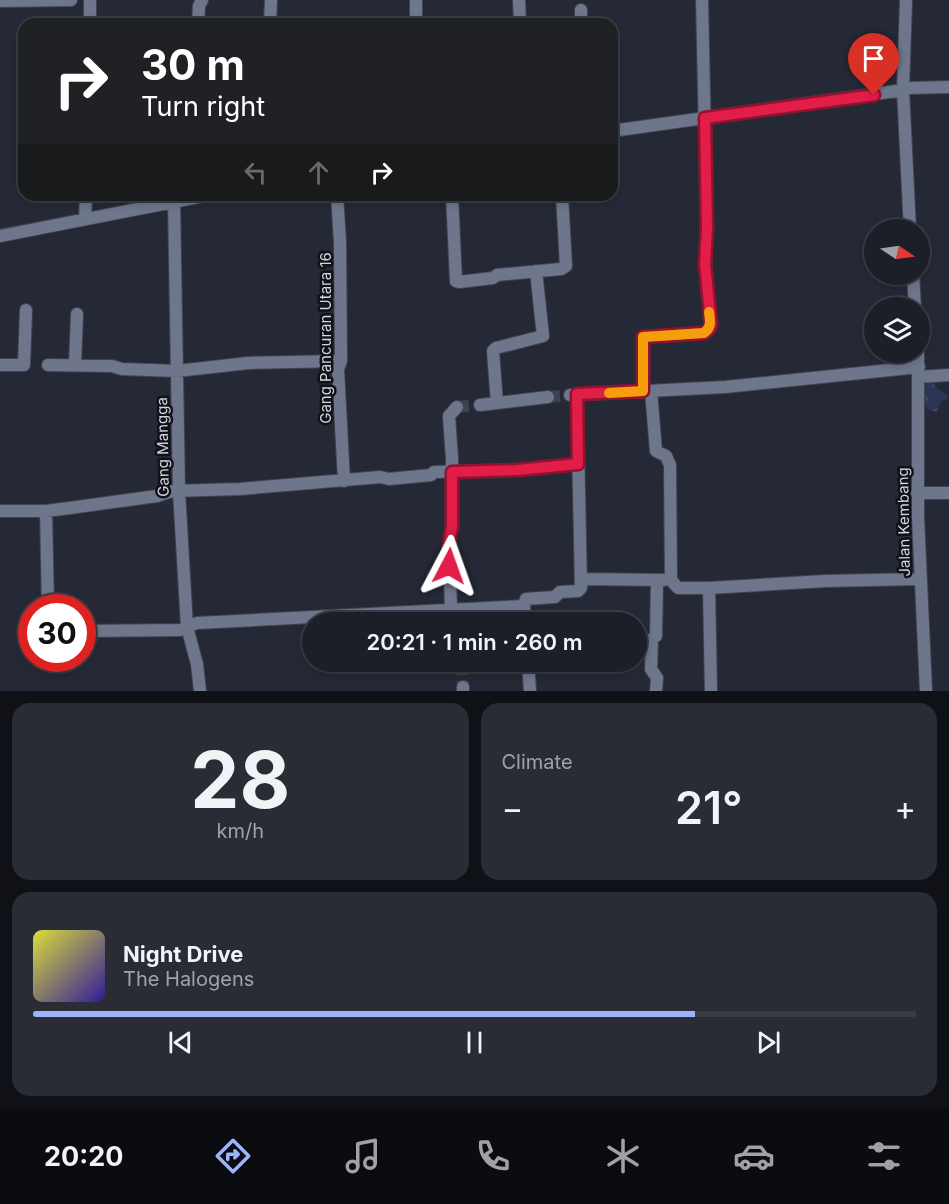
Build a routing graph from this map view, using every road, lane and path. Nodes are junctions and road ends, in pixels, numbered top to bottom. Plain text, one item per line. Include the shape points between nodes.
1 (69, 0) edge
2 (90, 0) edge
3 (202, 0) edge
4 (271, 0) edge
5 (416, 0) edge
6 (519, 0) edge
7 (702, 0) edge
8 (906, 0) edge
9 (0, 1) edge
10 (581, 10) dead end
11 (90, 18) edge
12 (199, 18) edge
13 (270, 18) edge
14 (416, 18) edge
15 (520, 18) edge
16 (581, 18) edge
17 (949, 87) edge
18 (903, 90) junction
19 (705, 118) junction
20 (618, 130) edge
21 (86, 201) edge
22 (174, 201) joint
23 (337, 201) edge
24 (452, 201) edge
25 (562, 201) edge
26 (85, 219) junction
27 (909, 219) edge
28 (0, 236) edge
29 (536, 271) junction
30 (26, 310) dead end
31 (77, 314) dead end
32 (340, 361) junction
33 (919, 363) edge
34 (48, 364) dead end
35 (75, 364) junction
36 (0, 365) edge
37 (177, 371) junction
38 (919, 372) junction
39 (949, 375) edge
40 (647, 391) junction
41 (548, 397) tunnel mouth
42 (497, 403) junction
43 (480, 405) tunnel mouth
44 (458, 407) dead end
45 (578, 464) junction
46 (452, 472) junction
47 (344, 481) junction
48 (179, 491) junction
49 (917, 493) junction
50 (949, 493) edge
51 (46, 510) junction
52 (0, 511) edge
53 (582, 579) junction
54 (920, 579) junction
55 (657, 580) junction
56 (671, 580) junction
57 (709, 588) junction
58 (48, 594) edge
59 (524, 606) junction
60 (456, 612) edge
61 (473, 612) edge
62 (524, 612) edge
63 (302, 619) edge
64 (187, 627) junction
65 (96, 631) edge
66 (529, 672) edge
67 (200, 691) edge
68 (530, 691) edge
69 (657, 691) edge
70 (711, 691) edge
71 (926, 691) edge

1 - 9 street
2 - 11 street
3 - 12 street
4 - 13 street
5 - 14 street
6 - 15 street
7 - 19 street
8 - 18 street
10 - 16 street
17 - 18 street
18 - 19 street
18 - 27 street
19 - 20 street
19 - 40 street via 705,264 711,324 704,333 643,337
21 - 26 street
22 - 26 street
22 - 37 street, Gang Mangga
23 - 32 street, Gang Pancuran Utara 16
24 - 29 street via 456,281
25 - 29 street via 567,265
26 - 28 street
29 - 42 street via 543,336 493,351
30 - 36 street via 24,365
31 - 35 street
32 - 37 street via 248,363
32 - 47 street, Gang Pancuran Utara 16
33 - 38 street, Jalan Kembang
34 - 35 street
35 - 37 street
37 - 48 street, Gang Mangga
38 - 39 street
38 - 40 street
38 - 49 street, Jalan Kembang
40 - 45 street via 574,395
40 - 56 street via 656,451 666,456 670,465
41 - 42 street
42 - 43 street
44 - 46 street via 450,416
45 - 46 street
45 - 53 street
46 - 47 street
46 - 60 street via 449,543
47 - 48 street
48 - 51 street
48 - 64 street, Gang Mangga
49 - 50 street
49 - 54 street, Jalan Kembang
51 - 52 street
51 - 58 street
53 - 55 street
53 - 59 street via 578,591 526,599
54 - 57 street
54 - 71 street, Jalan Kembang
55 - 56 street
55 - 69 street via 651,669 657,678
56 - 57 street via 678,588
57 - 70 street
59 - 61 street
59 - 62 street
63 - 64 street via 197,623
64 - 65 street
64 - 67 street, Gang Mangga
66 - 68 street

